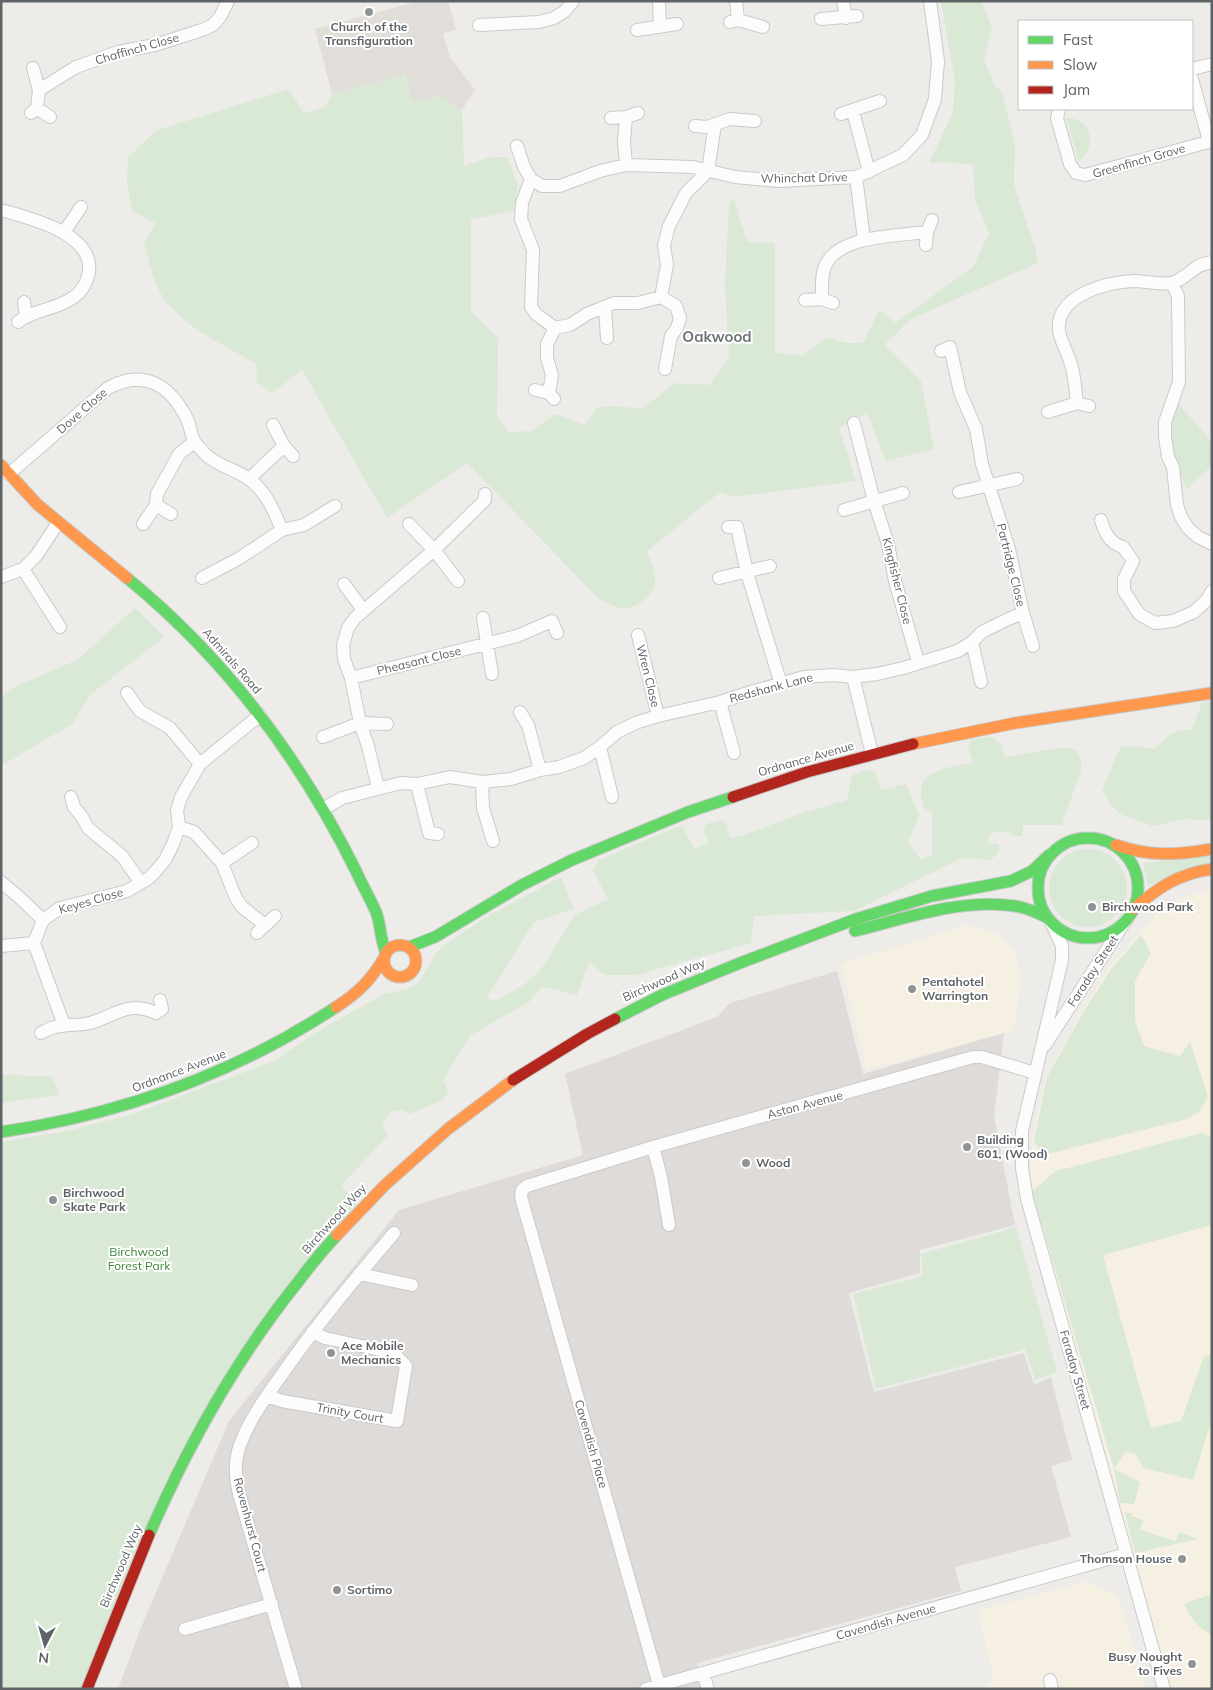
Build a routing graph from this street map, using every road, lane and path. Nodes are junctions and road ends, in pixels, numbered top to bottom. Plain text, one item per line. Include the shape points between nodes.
1 (228, 1) edge
2 (573, 1) edge
3 (659, 1) edge
4 (736, 1) edge
5 (843, 1) edge
6 (930, 1) edge
7 (820, 18) dead end
8 (479, 24) dead end
9 (677, 24) dead end
10 (660, 27) junction
11 (763, 27) dead end
12 (638, 30) dead end
13 (1212, 64) edge
14 (33, 68) dead end
15 (1193, 70) edge
16 (1193, 82) edge
17 (39, 90) junction
18 (880, 101) dead end
19 (1059, 110) edge
20 (50, 117) dead end
21 (612, 118) dead end
22 (755, 121) dead end
23 (715, 124) junction
24 (695, 126) dead end
25 (1210, 141) edge
26 (517, 146) dead end
27 (626, 165) junction
28 (708, 171) junction
29 (869, 172) junction
30 (856, 177) junction
31 (531, 179) junction
32 (81, 207) dead end
33 (1, 210) edge
34 (64, 232) junction
35 (864, 239) junction
36 (926, 245) dead end
37 (1212, 262) edge
38 (1172, 283) junction
39 (661, 297) junction
40 (805, 300) dead end
41 (24, 302) dead end
42 (605, 307) junction
43 (555, 328) junction
44 (607, 338) dead end
45 (941, 351) dead end
46 (663, 371) dead end
47 (535, 390) dead end
48 (1048, 412) dead end
49 (854, 423) dead end
50 (273, 424) dead end
51 (194, 442) junction
52 (5, 470) edge
53 (248, 479) junction
54 (1017, 479) dead end
55 (989, 485) junction
56 (959, 492) dead end
57 (903, 493) dead end
58 (484, 494) dead end
59 (874, 501) junction
60 (156, 506) junction
61 (335, 506) dead end
62 (844, 510) dead end
63 (171, 514) dead end
64 (1100, 520) dead end
65 (58, 523) junction
66 (143, 524) dead end
67 (410, 524) dead end
68 (728, 527) dead end
69 (282, 530) junction
70 (1212, 544) edge
71 (434, 550) junction
72 (770, 566) dead end
73 (23, 569) junction
74 (747, 573) junction
75 (1, 578) edge
76 (202, 578) dead end
77 (719, 578) dead end
78 (458, 581) dead end
79 (344, 584) dead end
80 (1212, 591) edge
81 (362, 610) junction
82 (1023, 613) junction
83 (483, 618) dead end
84 (60, 627) dead end
85 (557, 633) dead end
86 (639, 633) dead end
87 (972, 642) junction
88 (487, 644) junction
89 (1033, 646) dead end
90 (918, 662) junction
91 (492, 674) dead end
92 (853, 677) junction
93 (351, 678) junction
94 (981, 682) dead end
95 (781, 684) junction
96 (127, 693) dead end
97 (1212, 693) edge
98 (720, 702) junction
99 (520, 712) dead end
100 (260, 715) junction
101 (658, 716) junction
102 (360, 723) junction
103 (387, 724) dead end
104 (324, 737) dead end
105 (600, 747) junction
106 (734, 753) dead end
107 (872, 754) junction
108 (200, 764) junction
109 (540, 770) junction
110 (482, 782) junction
111 (417, 784) junction
112 (378, 788) junction
113 (70, 795) dead end
114 (612, 797) dead end
115 (323, 809) junction
116 (179, 826) junction
117 (438, 834) dead end
118 (493, 841) dead end
119 (252, 843) dead end
120 (1109, 843) junction
121 (1212, 849) edge
122 (1050, 855) junction
123 (222, 863) junction
124 (1212, 869) edge
125 (1, 882) edge
126 (140, 883) junction
127 (1130, 913) junction
128 (275, 916) dead end
129 (43, 920) junction
130 (1050, 920) junction
131 (380, 924) junction
132 (435, 937) junction
133 (34, 943) junction
134 (1, 946) edge
135 (407, 946) junction
136 (787, 946) junction
137 (385, 955) junction
138 (417, 965) junction
139 (403, 978) junction
140 (352, 997) junction
141 (160, 1000) dead end
142 (64, 1025) junction
143 (41, 1033) dead end
144 (1042, 1049) junction
145 (1035, 1073) junction
146 (1, 1132) edge
147 (653, 1147) junction
148 (522, 1203) joint
149 (669, 1225) dead end
150 (394, 1233) dead end
151 (359, 1274) junction
152 (412, 1285) dead end
153 (312, 1332) junction
154 (266, 1396) junction
155 (1126, 1554) junction
156 (272, 1604) junction
157 (185, 1629) dead end
158 (703, 1673) junction
159 (659, 1685) junction
160 (87, 1689) edge
161 (296, 1689) edge
162 (646, 1689) edge
163 (708, 1689) edge
164 (1164, 1689) edge

1 - 17 street, Chaffinch Close via 213,25 76,67
2 - 8 street via 554,18 539,22
3 - 10 street
4 - 11 street via 734,21
5 - 7 street via 852,17
6 - 29 street, Whinchat Drive via 938,61 935,99 922,135 903,155
9 - 10 street
10 - 12 street
13 - 15 street
14 - 17 street
16 - 25 street, Greenfinch Grove
17 - 20 street via 33,111
18 - 29 street via 847,112
19 - 25 street, Greenfinch Grove via 1057,118 1070,164 1085,176
21 - 27 street via 632,115 624,142
22 - 23 street via 730,119
23 - 24 street
23 - 28 street
26 - 31 street
27 - 28 street, Whinchat Drive via 693,167
27 - 31 street, Whinchat Drive via 560,186 542,186
28 - 30 street, Whinchat Drive via 779,181
28 - 39 street via 686,193 669,226 664,245 667,264
29 - 30 street, Whinchat Drive
30 - 35 street
31 - 43 street via 522,203 521,218 533,250 531,308
32 - 34 street
33 - 34 street
34 - 41 street via 78,243 86,256 89,268 87,281 71,299 22,319
35 - 36 street via 930,226
35 - 40 street via 838,250 825,265 827,301
37 - 38 street via 1199,266
38 - 48 street via 1132,281 1110,284 1085,293 1067,305 1060,317 1059,330 1083,404
38 - 70 street via 1178,296 1178,382 1165,422 1168,457 1173,467 1181,517 1198,538
39 - 42 street
39 - 46 street via 676,306 680,318 671,336
42 - 43 street via 570,325
42 - 44 street
43 - 47 street via 547,344 552,396
45 - 55 street, Partridge Close via 950,347 960,392 976,429
49 - 59 street, Kingfisher Close
50 - 53 street via 288,451
51 - 52 street, Dove Close via 188,419 175,398 159,384 129,380 108,388
51 - 53 street via 207,456
51 - 60 street via 179,454 169,470 157,494
52 - 65 street, Admirals Road
53 - 69 street via 263,493
54 - 55 street
55 - 56 street
55 - 82 street, Partridge Close via 1009,549
57 - 59 street
58 - 71 street via 485,500
59 - 62 street
59 - 90 street, Kingfisher Close
60 - 63 street
60 - 66 street
61 - 69 street via 304,525
64 - 80 street via 1105,535 1123,547 1133,561 1124,579 1124,591 1140,614 1155,623 1173,621 1194,612
65 - 73 street
65 - 100 street, Admirals Road via 198,641
67 - 71 street
68 - 74 street via 737,527
69 - 76 street
71 - 78 street
71 - 81 street
72 - 74 street
73 - 75 street
73 - 84 street
74 - 77 street
74 - 95 street
79 - 81 street
81 - 93 street via 348,628 343,645
82 - 87 street, Redshank Lane via 982,632
82 - 89 street, Partridge Close
83 - 88 street
85 - 88 street, Pheasant Close via 552,621
86 - 101 street, Wren Close
87 - 90 street, Redshank Lane via 958,651
87 - 94 street
88 - 91 street
88 - 93 street, Pheasant Close
90 - 92 street, Redshank Lane
92 - 95 street, Redshank Lane via 804,677
92 - 107 street
93 - 102 street
95 - 98 street, Redshank Lane
96 - 108 street via 140,711 170,728
97 - 107 street, Ordnance Avenue via 1015,723
98 - 101 street, Redshank Lane
98 - 106 street, Redshank Lane
99 - 109 street via 528,726
100 - 108 street, Keyes Close
100 - 115 street, Admirals Road via 302,773
101 - 105 street, Redshank Lane via 617,732
102 - 103 street
102 - 104 street
102 - 112 street
105 - 109 street, Redshank Lane via 584,758
105 - 114 street
107 - 132 street, Ordnance Avenue via 739,793 632,834 522,885
108 - 116 street, Keyes Close via 181,797
109 - 110 street, Redshank Lane via 511,779
110 - 111 street, Redshank Lane via 450,777
110 - 118 street via 483,808
111 - 112 street, Redshank Lane via 402,783
111 - 117 street via 428,833
112 - 115 street, Redshank Lane via 342,798
113 - 126 street, Keyes Close via 88,828 122,856
115 - 131 street, Admirals Road
116 - 123 street via 194,832
116 - 126 street, Keyes Close via 165,860
119 - 123 street
120 - 121 street via 1162,856
120 - 122 street via 1084,838 1059,847
120 - 127 street via 1132,864 1137,879 1137,895
122 - 130 street via 1042,867 1038,893 1041,906
122 - 136 street, Birchwood Way via 1032,872 1018,879 893,906 845,921
123 - 128 street via 240,906 261,929
124 - 127 street via 1178,877 1160,887
125 - 129 street, Keyes Close
126 - 129 street, Keyes Close via 127,891 60,908
127 - 130 street via 1118,928 1090,938 1062,931
127 - 144 street, Faraday Street
129 - 133 street, Keyes Close
130 - 136 street, Birchwood Way via 1014,906 974,906
130 - 144 street, Faraday Street via 1062,946 1062,960
131 - 135 street, Admirals Road
131 - 137 street, Admirals Road
132 - 135 street, Ordnance Avenue
132 - 138 street, Ordnance Avenue
133 - 134 street
133 - 142 street
135 - 137 street via 394,946
135 - 138 street via 416,955
136 - 160 street, Birchwood Way via 646,1002 543,1060 430,1143 357,1214 291,1289 255,1338 189,1448 122,1598
137 - 139 street via 388,973
137 - 140 street, Ordnance Avenue via 374,975
138 - 139 street via 412,974
139 - 140 street, Ordnance Avenue
140 - 146 street, Ordnance Avenue via 244,1061 174,1089 98,1115
141 - 142 street via 162,1009 156,1013 134,1008 120,1010 89,1023
142 - 143 street
144 - 145 street, Faraday Street
145 - 147 street, Aston Avenue via 974,1057
145 - 155 street, Faraday Street via 1022,1131 1022,1168 1027,1199
147 - 148 street, Aston Avenue via 527,1186 522,1190
147 - 149 street
148 - 159 street, Cavendish Place
150 - 151 street
151 - 152 street
151 - 153 street
153 - 154 street
153 - 154 street, Trinity Court via 325,1338 394,1353 406,1366 397,1421
154 - 156 street, Ravenhurst Court via 240,1445 236,1457 236,1479
155 - 158 street, Cavendish Avenue
155 - 164 street, Faraday Street
156 - 157 street
156 - 161 street, Ravenhurst Court
158 - 159 street, Cavendish Avenue
158 - 163 street
159 - 162 street, Cavendish Avenue

